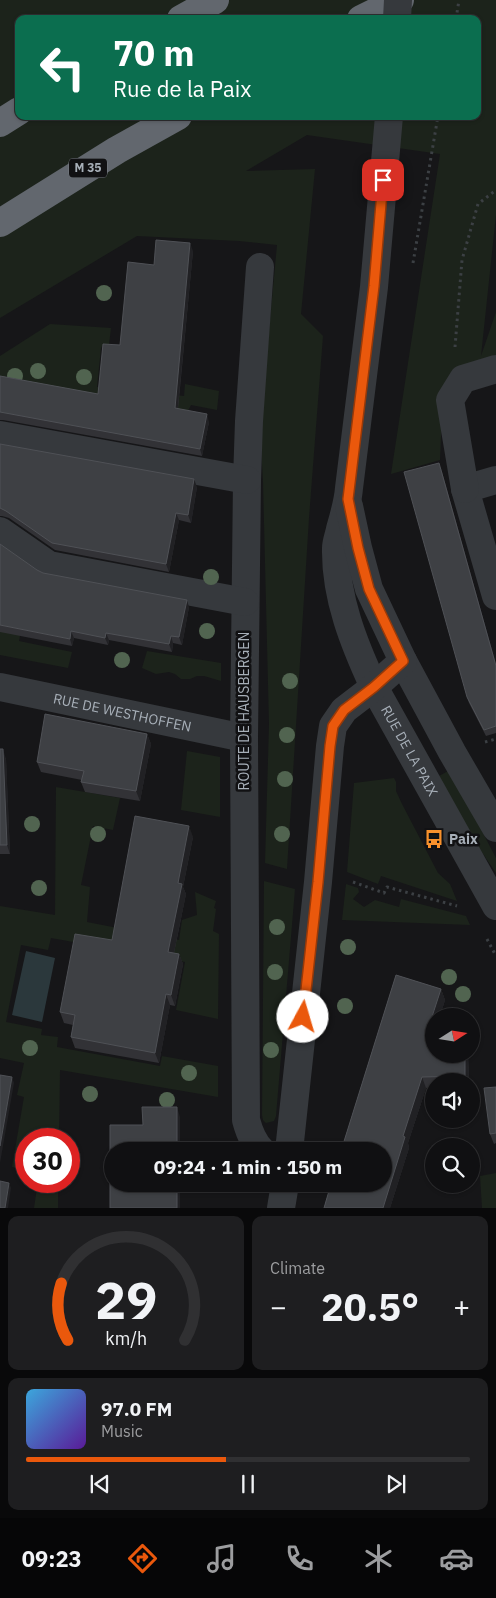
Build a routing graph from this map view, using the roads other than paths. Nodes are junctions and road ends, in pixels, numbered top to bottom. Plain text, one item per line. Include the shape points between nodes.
1 (216, 0) edge
2 (399, 0) edge
3 (188, 15) edge
4 (369, 15) edge
5 (397, 15) edge
6 (15, 114) edge
7 (171, 120) edge
8 (389, 122) edge
9 (0, 123) edge
10 (0, 222) edge
11 (260, 267) dead end
12 (496, 369) edge
13 (0, 435) edge
14 (247, 480) junction
15 (496, 480) edge
16 (464, 489) junction
17 (349, 494) junction
18 (0, 531) edge
19 (496, 596) edge
20 (245, 602) junction
21 (403, 661) junction
22 (0, 687) edge
23 (374, 687) junction
24 (244, 738) junction
25 (496, 828) edge
26 (496, 906) edge
27 (254, 1142) edge
28 (290, 1142) edge
29 (284, 1192) edge
30 (281, 1208) edge

1 - 3 highway
2 - 4 highway
2 - 5 street, bridge
6 - 9 highway
7 - 10 highway, M 35
8 - 17 street via 374,286
11 - 14 street, ROUTE DE HAUSBERGEN
12 - 16 street via 463,379 450,400
13 - 14 street
14 - 20 street, ROUTE DE HAUSBERGEN
15 - 16 street
16 - 19 street
17 - 21 street via 369,589
17 - 23 street, RUE DE LA PAIX via 336,546 338,580 357,650
18 - 20 street via 49,566
20 - 24 street, ROUTE DE HAUSBERGEN
21 - 23 street
21 - 25 street
22 - 24 street, RUE DE WESTHOFFEN
23 - 26 street, RUE DE LA PAIX
23 - 28 street via 344,710 333,726
24 - 27 street, ROUTE DE HAUSBERGEN via 246,1120
29 - 30 street

